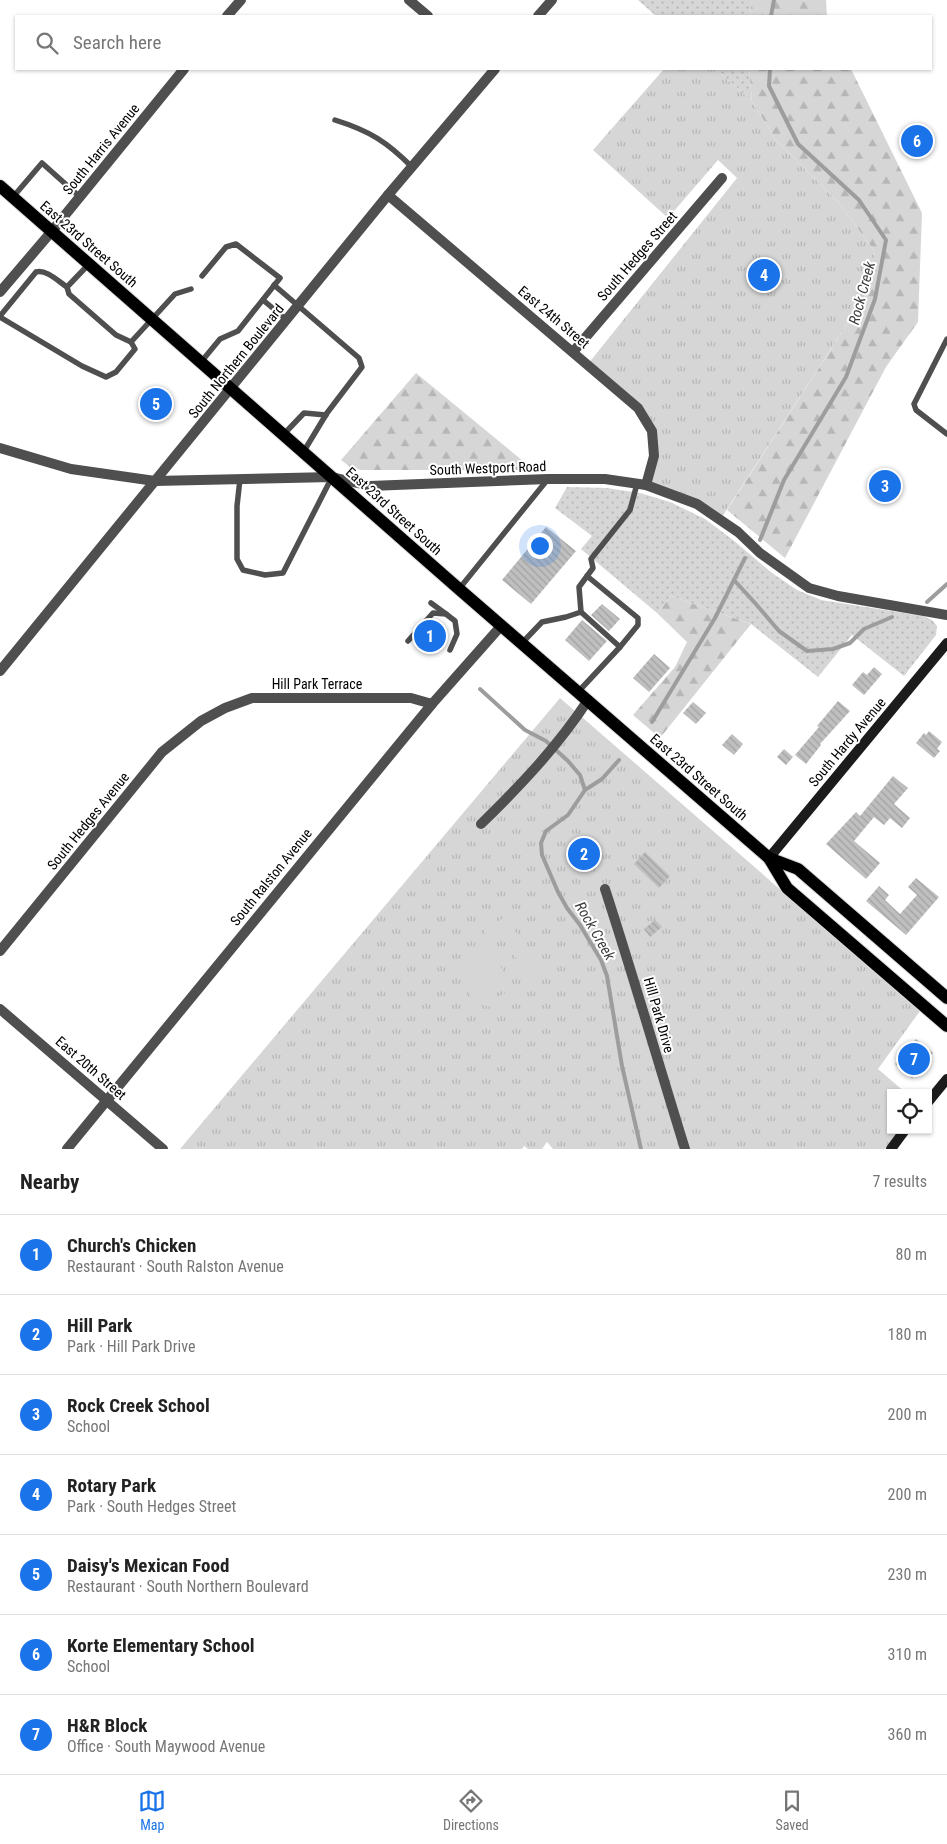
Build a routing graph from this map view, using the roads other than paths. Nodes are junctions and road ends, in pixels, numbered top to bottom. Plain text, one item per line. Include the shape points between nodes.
1 (240, 0) edge
2 (409, 0) edge
3 (552, 0) edge
4 (228, 15) edge
5 (427, 15) edge
6 (539, 15) edge
7 (183, 70) edge
8 (492, 70) edge
9 (335, 120) dead end
10 (412, 167) junction
11 (722, 178) dead end
12 (0, 186) edge
13 (388, 195) junction
14 (13, 197) junction
15 (80, 197) junction
16 (52, 231) junction
17 (89, 264) junction
18 (17, 272) junction
19 (202, 276) dead end
20 (28, 282) junction
21 (274, 285) junction
22 (1, 287) edge
23 (67, 287) junction
24 (191, 289) dead end
25 (263, 300) junction
26 (299, 306) junction
27 (0, 316) edge
28 (152, 319) junction
29 (287, 320) junction
30 (947, 339) edge
31 (132, 342) junction
32 (573, 352) junction
33 (201, 362) junction
34 (232, 389) junction
35 (326, 415) junction
36 (284, 434) junction
37 (947, 434) edge
38 (0, 448) edge
39 (304, 451) junction
40 (332, 476) junction
41 (240, 479) junction
42 (548, 479) junction
43 (156, 481) junction
44 (642, 484) junction
45 (587, 576) junction
46 (459, 590) junction
47 (431, 603) dead end
48 (582, 612) junction
49 (446, 614) junction
50 (947, 615) edge
51 (501, 626) junction
52 (408, 641) dead end
53 (947, 643) edge
54 (522, 644) junction
55 (620, 646) junction
56 (450, 650) dead end
57 (0, 671) edge
58 (578, 692) junction
59 (588, 700) junction
60 (432, 704) junction
61 (206, 718) joint
62 (481, 824) dead end
63 (769, 858) junction
64 (605, 889) dead end
65 (0, 951) edge
66 (947, 998) edge
67 (0, 1009) edge
68 (947, 1026) edge
69 (947, 1080) edge
70 (932, 1097) edge
71 (106, 1100) junction
72 (902, 1134) edge
73 (67, 1149) edge
74 (163, 1149) edge
75 (685, 1149) edge
76 (891, 1149) edge

1 - 4 street
2 - 5 street
3 - 6 street
7 - 15 street, South Harris Avenue
8 - 10 street, South Northern Boulevard
9 - 10 lane via 356,126 378,138
10 - 13 street, South Northern Boulevard
11 - 32 street, South Hedges Street
12 - 14 main road, East 23rd Street South
13 - 26 street, South Northern Boulevard
13 - 32 street, East 24th Street
14 - 15 lane via 42,163
14 - 16 main road, East 23rd Street South
15 - 16 street, South Harris Avenue
16 - 17 main road, East 23rd Street South
16 - 18 street, South Harris Avenue
17 - 23 lane
17 - 28 main road, East 23rd Street South
18 - 20 lane
18 - 22 street, South Harris Avenue
19 - 21 lane via 226,247 236,244 280,278
20 - 23 lane via 40,271
20 - 27 lane
21 - 25 lane
21 - 26 lane
23 - 31 lane via 69,294 116,335
24 - 28 lane via 175,294
25 - 29 lane
25 - 33 lane via 238,331 220,339
26 - 29 street, South Northern Boulevard
26 - 35 lane via 359,358 362,367
27 - 31 lane via 106,377 116,372 135,349
28 - 31 lane
28 - 33 main road, East 23rd Street South
29 - 34 street, South Northern Boulevard
30 - 37 lane via 914,404 916,410
32 - 44 street, East 24th Street via 638,408 652,431 654,456
33 - 34 main road, East 23rd Street South
34 - 36 main road, East 23rd Street South
34 - 43 street, South Northern Boulevard
35 - 36 lane via 304,413
35 - 39 lane
36 - 39 main road, East 23rd Street South
38 - 43 street, South Westport Road via 71,469
39 - 40 main road, East 23rd Street South
40 - 41 street, South Westport Road
40 - 41 lane via 283,573 265,575 243,570 238,559
40 - 42 street, South Westport Road via 370,486
40 - 46 main road, East 23rd Street South
41 - 43 street, South Westport Road
42 - 44 street, South Westport Road via 605,479
42 - 46 lane
43 - 57 street, South Northern Boulevard
44 - 45 lane via 630,510 591,559 593,568
44 - 50 street, South Westport Road via 697,504 809,588
45 - 48 lane via 579,587
45 - 55 lane via 638,618 638,625
46 - 51 main road, East 23rd Street South
47 - 49 lane
48 - 54 lane via 542,622
48 - 55 lane
49 - 52 lane via 433,613
49 - 56 lane via 455,622 457,634
51 - 54 main road, East 23rd Street South
51 - 60 street, South Ralston Avenue
53 - 63 street, South Hardy Avenue
54 - 58 main road, East 23rd Street South
55 - 58 lane
58 - 59 main road, East 23rd Street South
59 - 62 street via 556,744
59 - 63 main road, East 23rd Street South
60 - 61 street, Hill Park Terrace via 411,698 252,698
60 - 71 street, South Ralston Avenue
61 - 65 street, South Hedges Avenue via 162,752
63 - 66 main road, East 23rd Street South via 798,869
63 - 68 main road, East 23rd Street South via 787,888
64 - 75 street, Hill Park Drive
67 - 71 street, East 20th Street
69 - 70 street
71 - 73 street, South Ralston Avenue
71 - 74 street, East 20th Street
72 - 76 street

